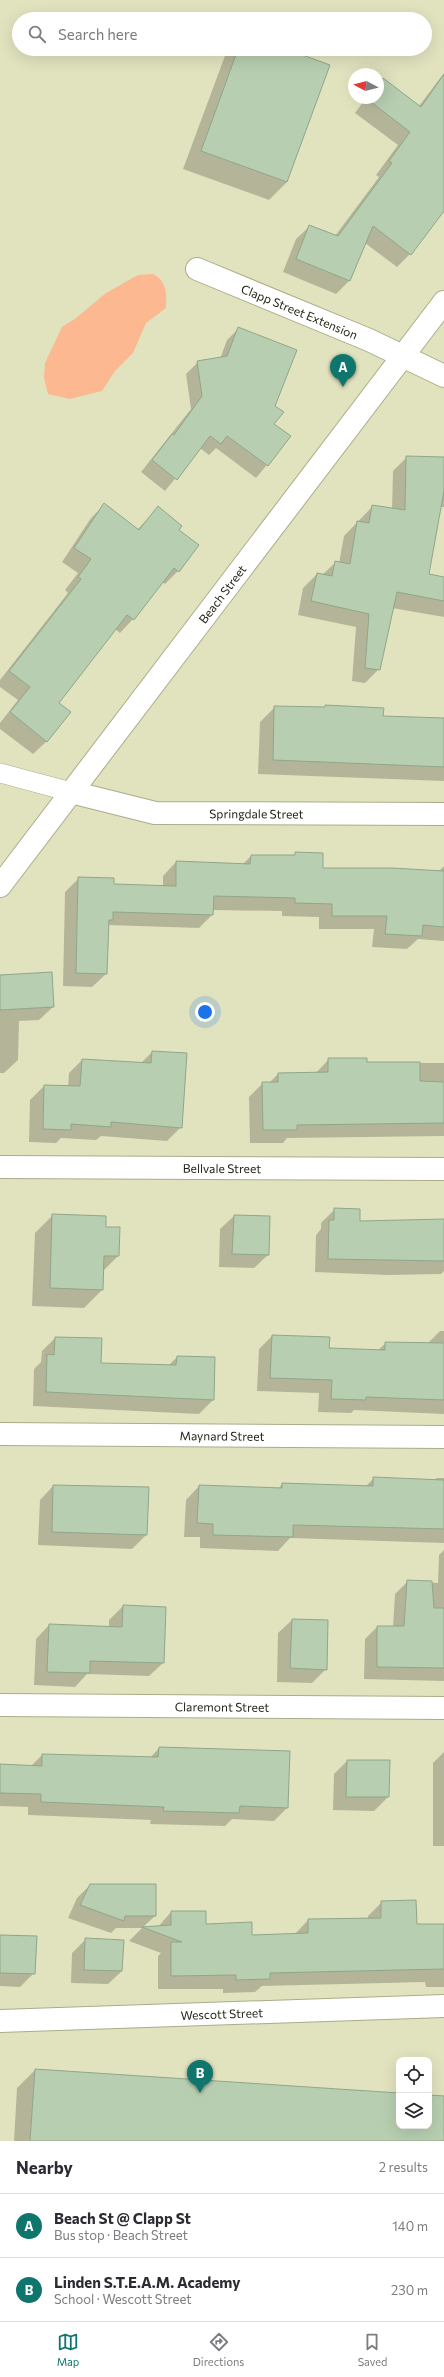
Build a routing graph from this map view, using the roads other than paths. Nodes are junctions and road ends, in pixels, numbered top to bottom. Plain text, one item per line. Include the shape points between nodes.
1 (197, 269) dead end
2 (444, 302) edge
3 (402, 355) junction
4 (444, 376) edge
5 (0, 773) edge
6 (71, 792) junction
7 (444, 814) edge
8 (0, 886) edge
9 (0, 1167) edge
10 (444, 1169) edge
11 (0, 1434) edge
12 (444, 1437) edge
13 (0, 1705) edge
14 (444, 1708) edge
15 (444, 2006) edge
16 (0, 2021) edge

1 - 3 street, Clapp Street Extension
2 - 3 street, Beach Street
3 - 4 street, Clapp Street Extension
3 - 6 street, Beach Street
5 - 6 lane
6 - 7 street, Springdale Street via 155,813
6 - 8 street, Beach Street
9 - 10 street, Bellvale Street
11 - 12 street, Maynard Street
13 - 14 street, Claremont Street
15 - 16 street, Wescott Street

